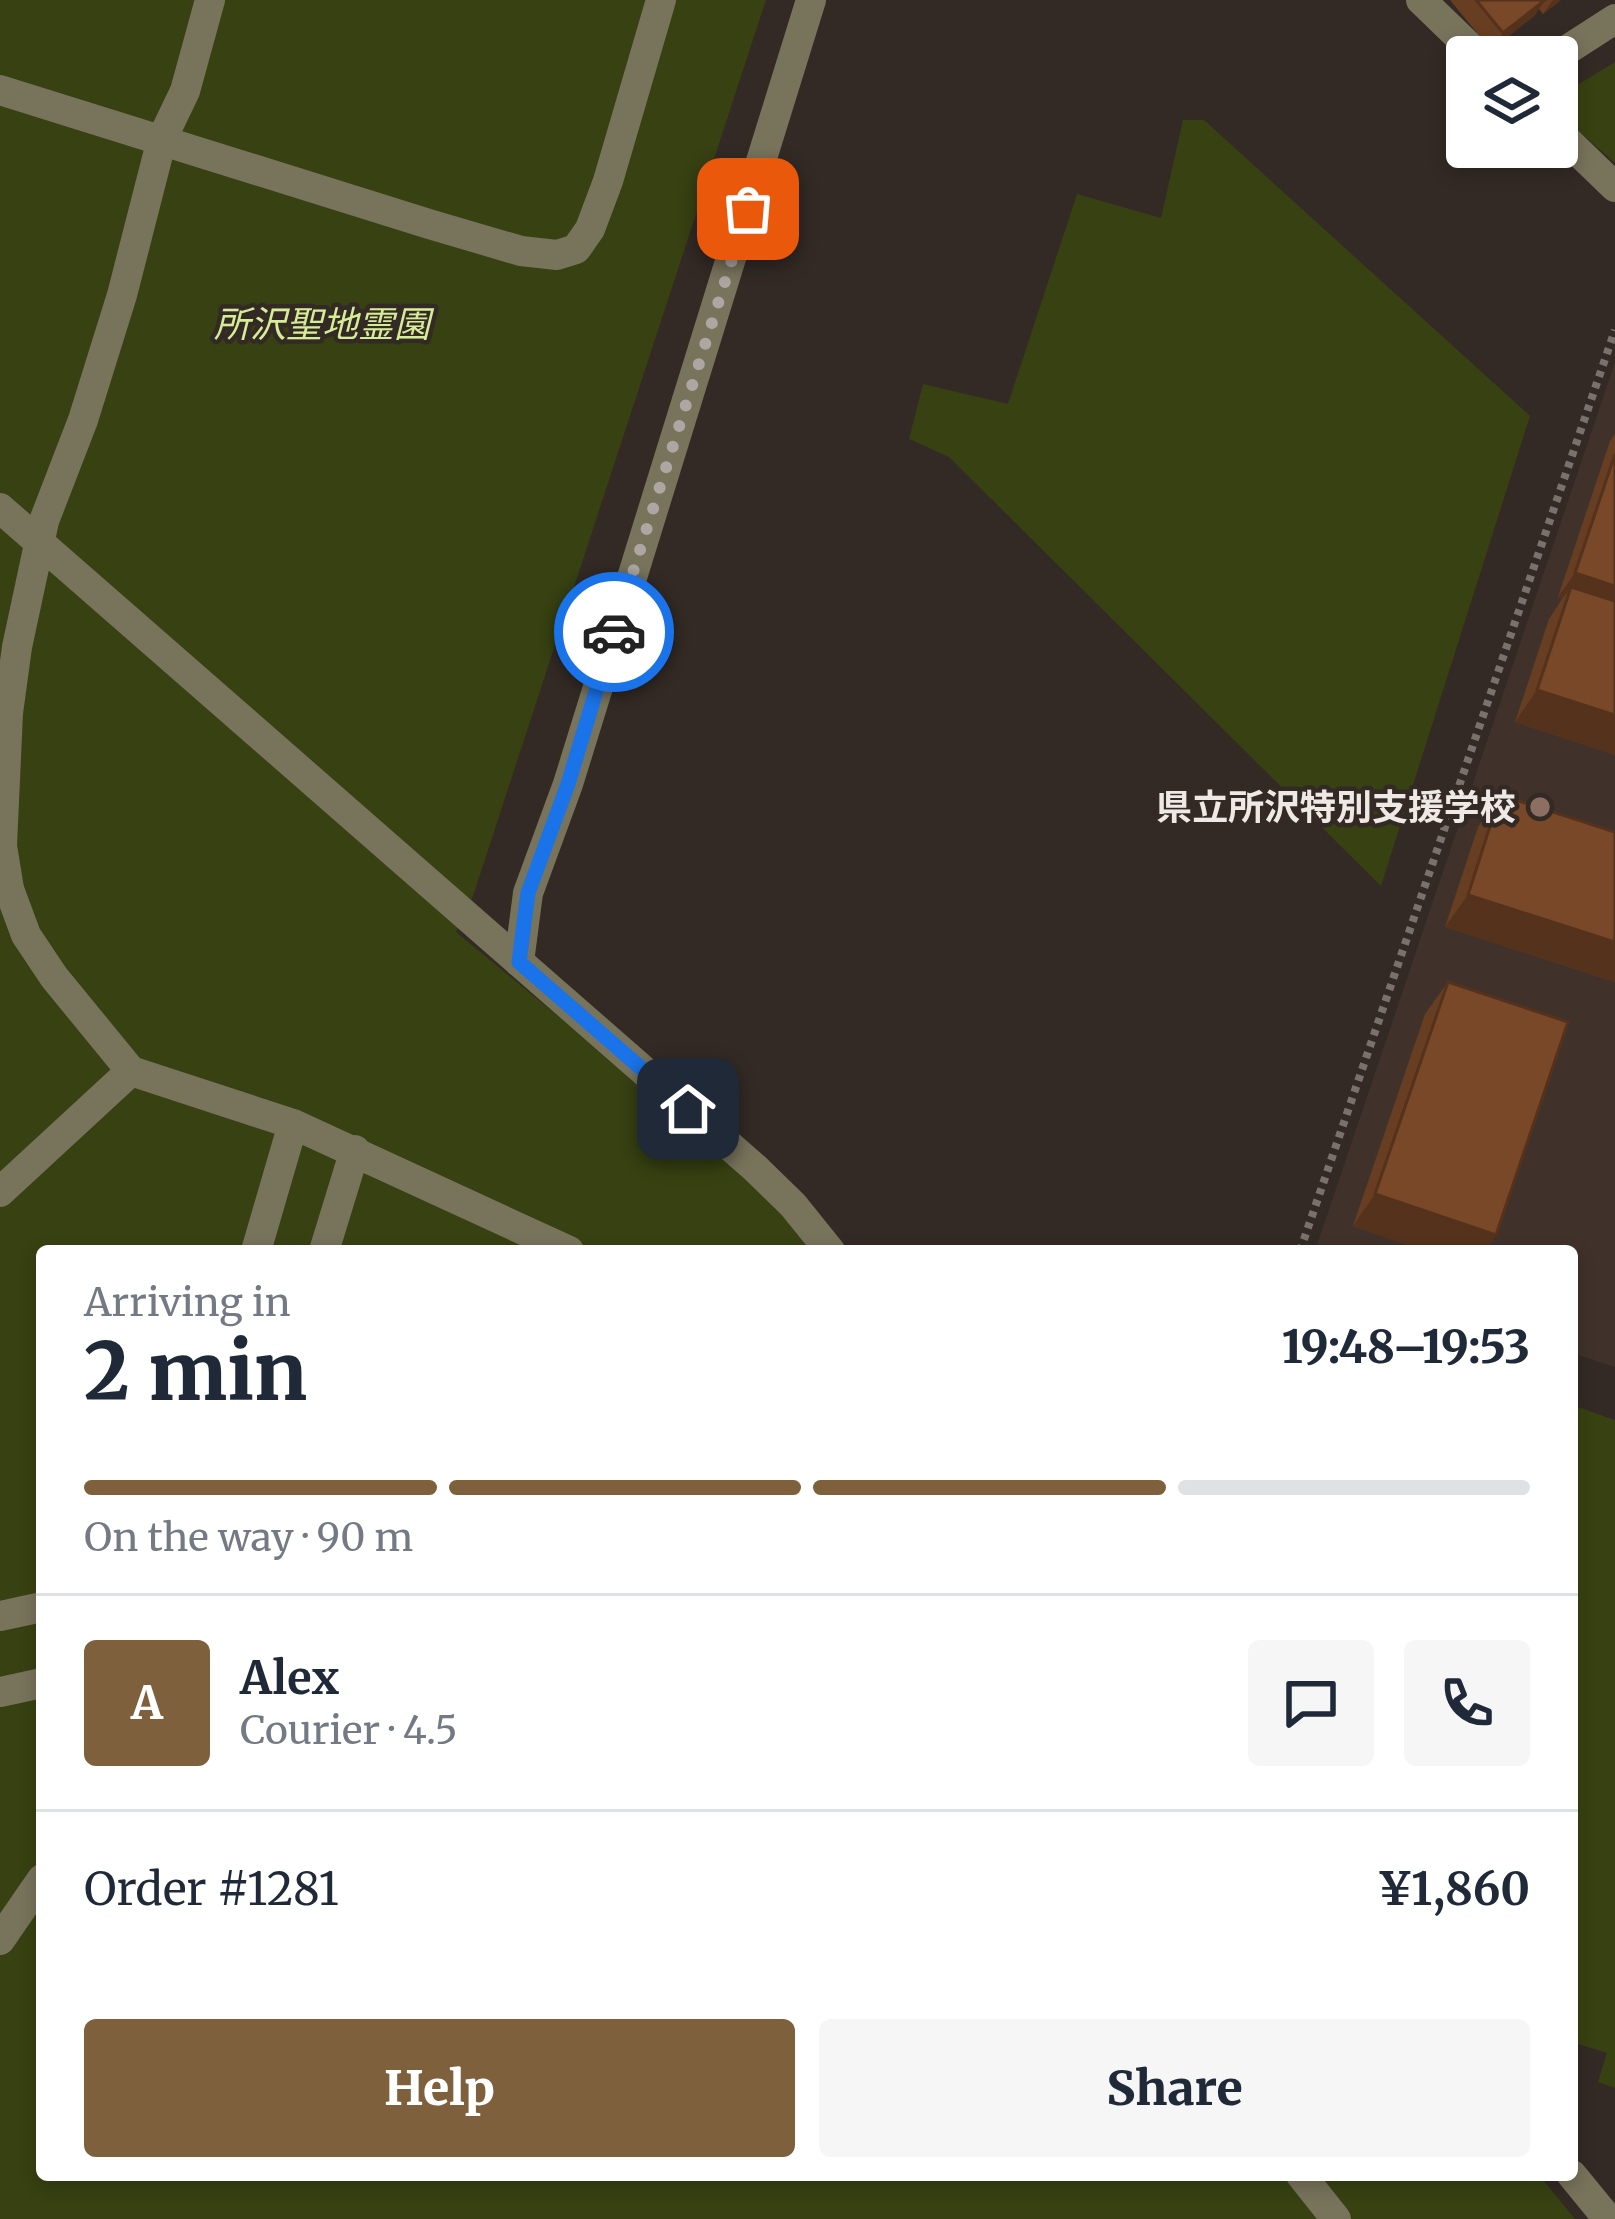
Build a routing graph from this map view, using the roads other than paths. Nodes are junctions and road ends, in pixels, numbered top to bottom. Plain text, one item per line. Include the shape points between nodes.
1 (210, 0) edge
2 (661, 0) edge
3 (811, 0) edge
4 (1421, 0) edge
5 (1615, 19) edge
6 (1458, 36) edge
7 (1578, 43) edge
8 (0, 90) edge
9 (162, 139) junction
10 (1578, 151) edge
11 (1615, 187) edge
12 (0, 508) edge
13 (40, 542) junction
14 (519, 962) junction
15 (131, 1071) junction
16 (292, 1124) junction
17 (355, 1150) junction
18 (0, 1192) edge
19 (258, 1245) edge
20 (326, 1245) edge
21 (556, 1245) edge
22 (825, 1245) edge
23 (36, 1608) edge
24 (0, 1616) edge
25 (36, 1683) edge
26 (0, 1692) edge
27 (36, 1888) edge
28 (0, 1940) edge
29 (1306, 2181) edge
30 (1576, 2181) edge
31 (1336, 2219) edge
32 (1608, 2219) edge

1 - 9 street
2 - 9 street via 590,230 576,249 557,256 447,230
3 - 14 street via 528,893
4 - 6 street
5 - 7 street
8 - 9 street
9 - 13 street via 116,316
10 - 11 street
12 - 13 street
13 - 14 street
13 - 15 street via 8,713 2,846 9,890 54,977
14 - 22 street via 755,1168
15 - 16 street
15 - 18 street
16 - 17 street
16 - 19 street
17 - 20 street
17 - 21 street
23 - 24 street
25 - 26 street
27 - 28 street
29 - 31 street
30 - 32 street

